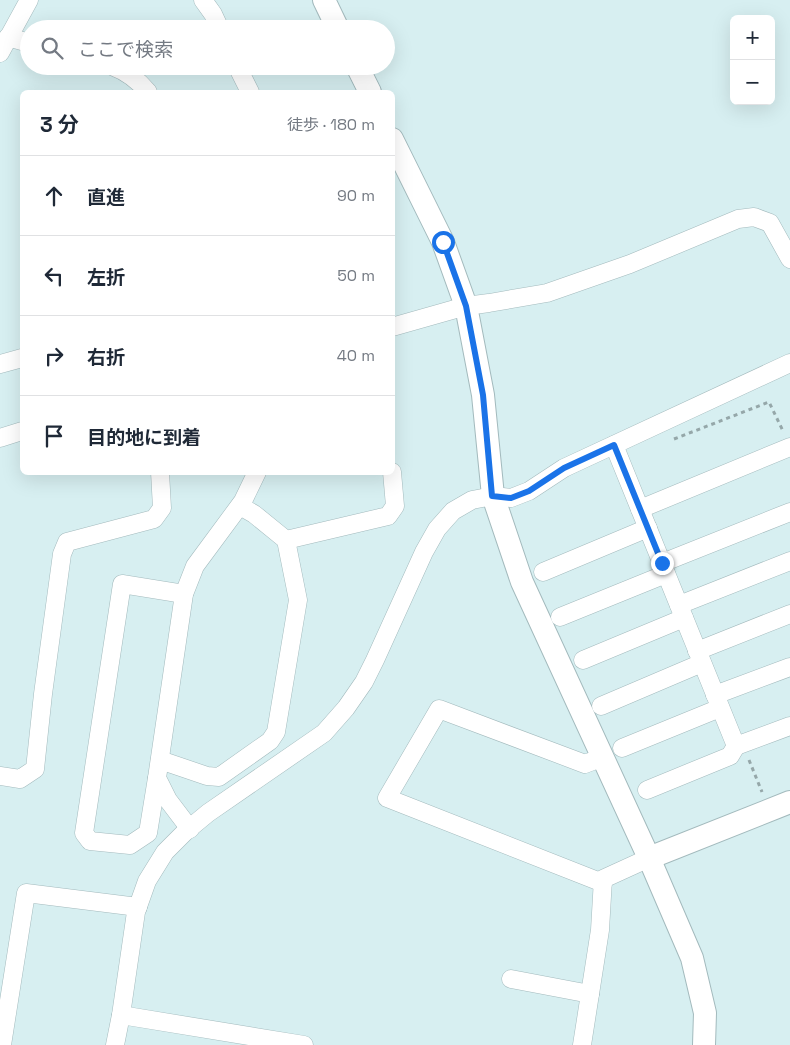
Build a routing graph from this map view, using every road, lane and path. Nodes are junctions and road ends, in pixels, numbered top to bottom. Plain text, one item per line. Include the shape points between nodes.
1 (29, 0) edge
2 (203, 0) edge
3 (324, 0) edge
4 (216, 20) edge
5 (334, 20) edge
6 (8, 37) junction
7 (20, 40) edge
8 (0, 53) edge
9 (131, 75) edge
10 (242, 75) edge
11 (362, 75) edge
12 (146, 90) edge
13 (249, 90) edge
14 (369, 90) edge
15 (395, 145) edge
16 (790, 259) edge
17 (466, 306) junction
18 (395, 326) edge
19 (20, 359) edge
20 (790, 363) edge
21 (0, 364) edge
22 (20, 432) edge
23 (0, 438) edge
24 (672, 440) dead end
25 (788, 442) edge
26 (614, 445) junction
27 (160, 475) edge
28 (256, 475) edge
29 (392, 475) edge
30 (492, 496) junction
31 (240, 506) junction
32 (640, 509) junction
33 (790, 512) edge
34 (648, 528) junction
35 (286, 540) junction
36 (790, 562) edge
37 (664, 568) junction
38 (542, 572) dead end
39 (184, 594) junction
40 (681, 612) junction
41 (790, 614) edge
42 (560, 617) dead end
43 (700, 657) junction
44 (583, 660) dead end
45 (790, 666) edge
46 (718, 702) junction
47 (601, 706) dead end
48 (790, 726) edge
49 (739, 745) junction
50 (612, 753) junction
51 (160, 760) junction
52 (0, 776) edge
53 (157, 778) junction
54 (647, 790) dead end
55 (780, 806) edge
56 (190, 828) junction
57 (649, 858) junction
58 (603, 883) junction
59 (138, 907) junction
60 (511, 979) dead end
61 (590, 994) junction
62 (121, 1015) junction
63 (2, 1045) edge
64 (114, 1045) edge
65 (304, 1045) edge
66 (582, 1045) edge
67 (704, 1045) edge

1 - 6 street
2 - 4 street
3 - 5 street
6 - 7 street
6 - 8 street
9 - 12 street
10 - 13 street
11 - 14 street
15 - 17 street via 443,242
16 - 17 street via 770,222 754,217 738,219 630,264 547,293
17 - 18 street
17 - 30 street via 483,395
19 - 21 street
20 - 26 street
22 - 23 street
24 - 25 path via 769,402
25 - 32 street
26 - 30 street via 564,468 529,491 511,498
26 - 32 street
27 - 52 street via 162,508 154,519 67,542 62,554 46,666 35,769 20,779
28 - 31 street
29 - 35 street via 395,506 388,516
30 - 50 street via 522,582
30 - 56 street via 472,500 453,512 437,529 364,682 324,733
31 - 35 street
31 - 39 street via 195,566
32 - 34 street
33 - 37 street
34 - 37 street
34 - 38 street
35 - 51 street via 298,600 276,732 270,740 219,777
36 - 40 street
37 - 40 street
37 - 42 street
39 - 51 street
39 - 53 street via 122,584 84,833 90,841 130,845 148,833
40 - 43 street
40 - 44 street
41 - 43 street
43 - 46 street
43 - 47 street
45 - 46 street
46 - 49 street
46 - 50 street
48 - 49 street
49 - 54 street via 730,756
49 - 55 path
50 - 57 street
50 - 58 street via 585,764 439,709 387,798
51 - 53 street
53 - 56 street via 168,800
55 - 57 street
56 - 59 street via 156,867
57 - 58 street via 603,879
57 - 67 street via 692,958 705,1013
58 - 61 street
59 - 62 street
59 - 63 street via 26,893
60 - 61 street
61 - 66 street
62 - 64 street
62 - 65 street

